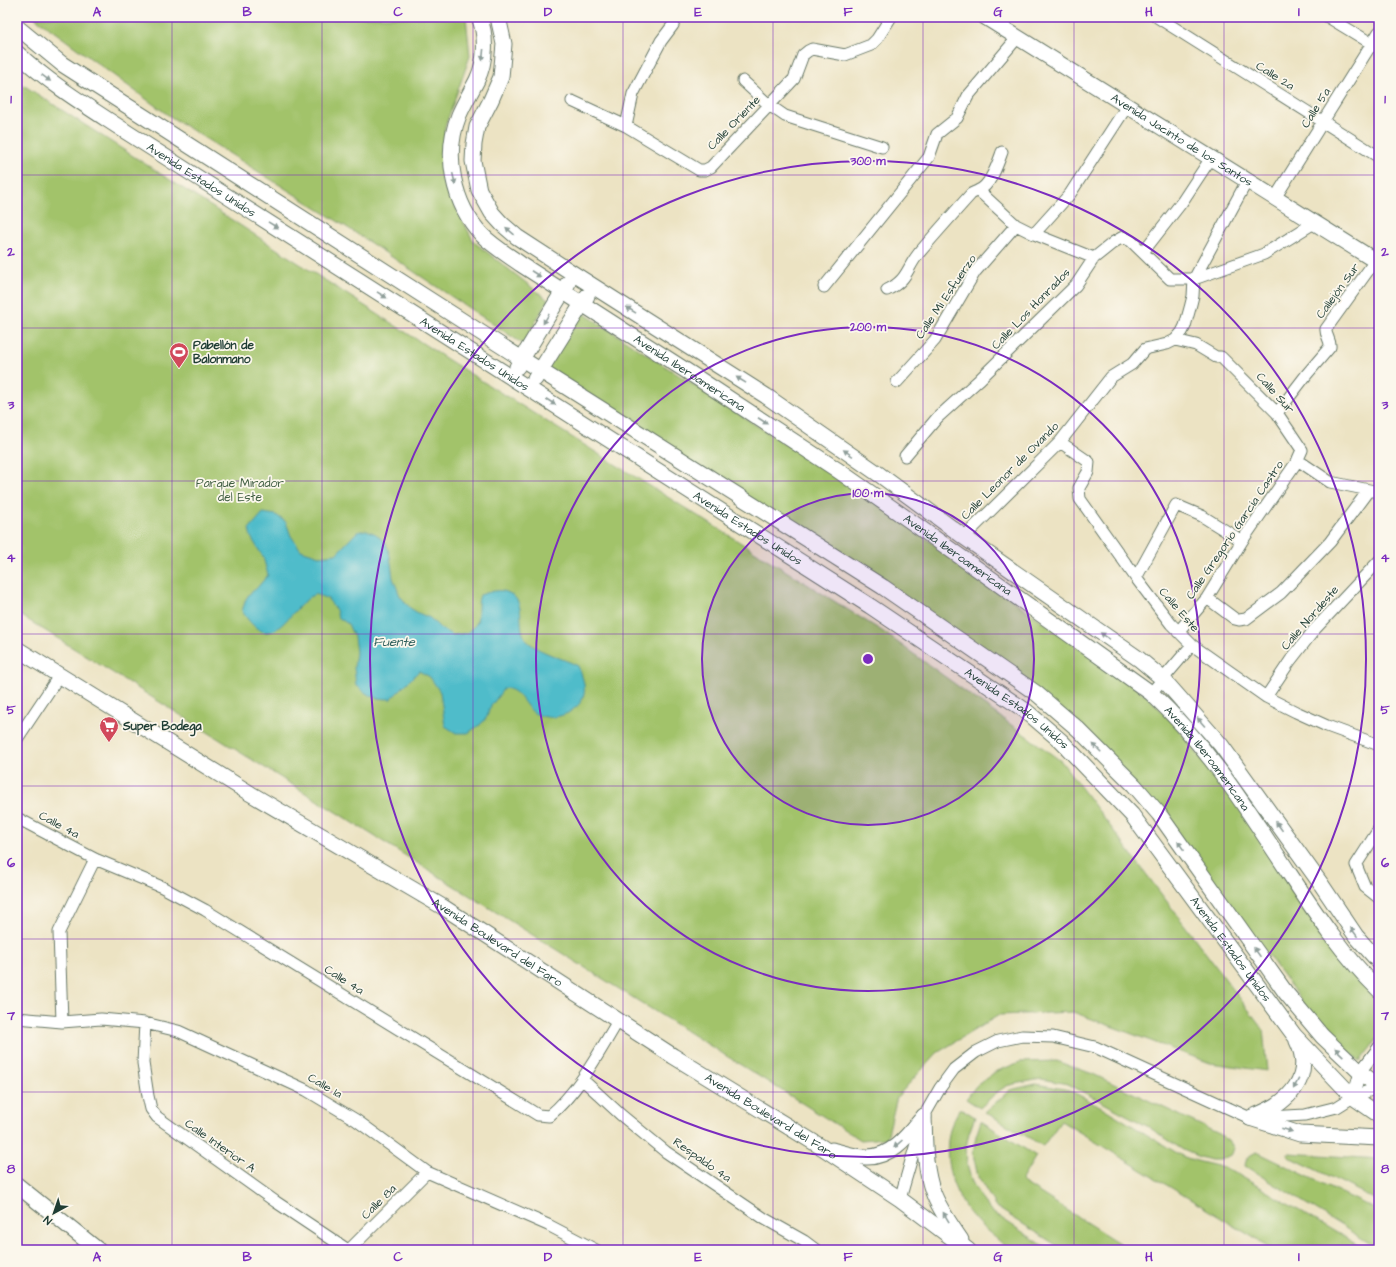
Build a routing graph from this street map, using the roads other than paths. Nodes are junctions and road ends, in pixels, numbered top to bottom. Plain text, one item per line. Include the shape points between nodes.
1 (479, 17) edge
2 (498, 17) edge
3 (676, 17) edge
4 (891, 17) edge
5 (985, 17) edge
6 (1156, 17) edge
7 (1328, 17) edge
8 (17, 28) edge
9 (1379, 32) edge
10 (1018, 37) junction
11 (1375, 46) edge
12 (17, 52) edge
13 (742, 81) dead end
14 (572, 101) dead end
15 (770, 105) junction
16 (1127, 106) junction
17 (1323, 121) junction
18 (626, 126) junction
19 (882, 147) dead end
20 (1002, 152) dead end
21 (1379, 157) edge
22 (1211, 158) junction
23 (1247, 181) junction
24 (979, 191) junction
25 (1275, 198) junction
26 (1314, 223) junction
27 (1016, 224) junction
28 (1034, 234) junction
29 (1143, 252) junction
30 (1094, 258) junction
31 (1377, 262) edge
32 (574, 274) junction
33 (1194, 279) junction
34 (593, 286) junction
35 (824, 286) dead end
36 (887, 290) dead end
37 (563, 291) junction
38 (582, 303) junction
39 (1175, 340) junction
40 (522, 359) junction
41 (540, 370) junction
42 (511, 376) junction
43 (897, 382) dead end
44 (529, 388) junction
45 (1277, 413) junction
46 (1060, 442) junction
47 (905, 456) dead end
48 (1298, 460) junction
49 (1374, 492) edge
50 (964, 537) junction
51 (1242, 541) junction
52 (1379, 561) edge
53 (1136, 578) junction
54 (883, 587) junction
55 (1207, 598) junction
56 (870, 606) junction
57 (1178, 632) junction
58 (1192, 645) junction
59 (17, 649) edge
60 (59, 676) junction
61 (1163, 679) junction
62 (1151, 693) junction
63 (1266, 697) junction
64 (17, 739) edge
65 (1379, 745) edge
66 (17, 818) edge
67 (1379, 829) edge
68 (95, 859) junction
69 (1379, 898) edge
70 (1379, 962) edge
71 (1379, 990) edge
72 (17, 1018) edge
73 (618, 1021) junction
74 (62, 1022) junction
75 (145, 1023) junction
76 (1294, 1035) junction
77 (1379, 1047) edge
78 (1360, 1072) junction
79 (583, 1080) junction
80 (1379, 1087) edge
81 (1353, 1097) junction
82 (1379, 1115) edge
83 (924, 1116) junction
84 (1250, 1118) junction
85 (1379, 1138) edge
86 (823, 1148) junction
87 (427, 1172) junction
88 (17, 1185) edge
89 (900, 1199) junction
90 (98, 1250) edge
91 (348, 1250) edge
92 (596, 1250) edge
93 (816, 1250) edge
94 (967, 1250) edge

1 -> 37 street, Avenida Iberoamericana via 484,37 482,67 458,117 451,152 457,190 464,209 482,235 495,247
32 -> 2 street, Avenida Iberoamericana via 517,237 502,224 492,213 479,190 472,161 477,127 501,77 504,44
3 - 18 street via 633,94
4 - 15 street, Calle Oriente via 871,45 844,55 812,49 808,51 803,55 794,79
5 - 10 street, Avenida Jacinto de los Santos
6 - 17 street, Calle 2a
7 - 11 street
8 - 40 street, Avenida Estados Unidos via 62,64
9 - 11 street, Calle 5a
10 - 16 street, Avenida Jacinto de los Santos
10 - 35 street via 968,96 957,118 937,134 929,157
11 - 17 street, Calle 5a
12 -> 42 street, Avenida Estados Unidos via 32,68 76,99
13 - 15 street
14 - 18 street, Calle Oriente
15 - 18 street, Calle Oriente via 711,167 705,170 699,170
15 - 19 street via 785,116
16 - 22 street, Avenida Jacinto de los Santos
16 - 28 street via 1070,194
17 - 21 street, Calle 2a
17 - 25 street, Calle 5a
20 - 24 street via 991,178
22 - 23 street, Avenida Jacinto de los Santos
22 - 29 street via 1182,202
23 - 25 street, Avenida Jacinto de los Santos
23 - 33 street
24 - 27 street
24 - 36 street via 971,194 928,242 898,286
25 - 26 street, Avenida Jacinto de los Santos
26 - 31 street, Avenida Jacinto de los Santos
26 - 33 street, Calle Los Honrados via 1264,254
27 - 28 street
27 - 43 street, Calle Mi Esfuerzo via 975,272 935,340
28 - 30 street
29 - 30 street, Calle Los Honrados via 1122,237
29 - 33 street, Calle Los Honrados via 1170,279
30 - 47 street, Calle Los Honrados via 1076,285 937,418
31 - 45 street, Callejón Sur via 1326,329 1330,347
32 - 34 street, Avenida Iberoamericana
32 - 37 street
33 - 39 street via 1188,317 1182,332
34 - 38 street
50 -> 34 street, Avenida Iberoamericana via 766,396
37 - 38 street, Avenida Iberoamericana
37 -> 40 street
38 - 41 street
38 -> 62 street, Avenida Iberoamericana via 848,478
39 - 45 street, Calle Sur via 1196,345 1216,357 1221,357
39 - 46 street, Calle Leonor de Ovando via 1145,349 1132,364 1111,376
40 - 41 street, Avenida Estados Unidos
40 - 42 street
41 - 44 street
41 - 54 street, Avenida Estados Unidos
42 - 44 street, Avenida Estados Unidos
44 -> 56 street, Avenida Estados Unidos
45 - 48 street, Calle Sur via 1302,450
46 - 50 street, Calle Leonor de Ovando
46 - 53 street, Calle Este via 1089,462 1088,472 1079,488 1080,499
48 - 49 street via 1330,482
48 - 51 street, Calle Gregorio García Castro
49 - 55 street via 1281,592 1246,619 1235,619
61 -> 50 street, Avenida Iberoamericana via 1139,659
51 - 53 street via 1202,516 1176,505
51 - 55 street, Calle Gregorio García Castro
52 - 63 street, Calle Nordeste via 1316,629
53 - 57 street, Calle Este
54 - 56 street
78 -> 54 street, Avenida Estados Unidos via 1322,1036 1286,993 1159,814 1134,785 1078,729 1036,693
55 - 57 street, Calle Gregorio García Castro
56 - 76 street, Avenida Estados Unidos via 1026,711 1061,741 1132,815
57 - 58 street, Calle Este
58 - 61 street
58 - 63 street, Calle Este
59 - 60 street, Avenida Boulevard del Faro
60 - 64 street
60 - 73 street, Avenida Boulevard del Faro via 251,794 443,907
61 - 62 street
70 -> 61 street, Avenida Iberoamericana via 1356,936 1221,745
62 - 71 street, Avenida Iberoamericana via 1184,726 1227,781 1331,935 1356,967
63 - 65 street, Calle Este via 1327,726
66 - 68 street, Calle 4a
67 - 69 street via 1356,865 1366,887
68 - 74 street via 60,932
68 - 79 street, Calle 4a via 162,887 205,910 538,1115 549,1116
72 - 74 street, Calle 1a
73 - 79 street, Calle 4a
73 - 86 street, Avenida Boulevard del Faro
74 - 75 street, Calle 1a via 101,1019
75 - 87 street, Calle 1a via 178,1031 306,1090 356,1120
75 - 91 street, Calle Interior A via 143,1064 149,1103 157,1117
76 - 81 street, Avenida Estados Unidos
76 -> 84 street via 1303,1060 1303,1072 1293,1091 1277,1105
77 - 78 street
78 - 80 street, Avenida Estados Unidos
78 - 81 street
79 - 93 street, Respaldo 4a via 666,1152 764,1219
80 - 81 street
81 - 82 street, Avenida Estados Unidos
81 - 84 street via 1337,1107 1304,1115
83 - 84 street via 954,1069 976,1052 998,1041 1022,1036 1053,1037 1094,1047
83 -> 86 street via 894,1148 880,1155 865,1157
83 - 89 street
94 -> 83 street via 933,1193 927,1171
84 -> 85 street via 1300,1134
86 - 89 street, Avenida Boulevard del Faro
87 - 91 street, Calle 8a
87 - 92 street, Calle 1a via 548,1225
88 - 90 street
89 - 94 street, Avenida Boulevard del Faro

